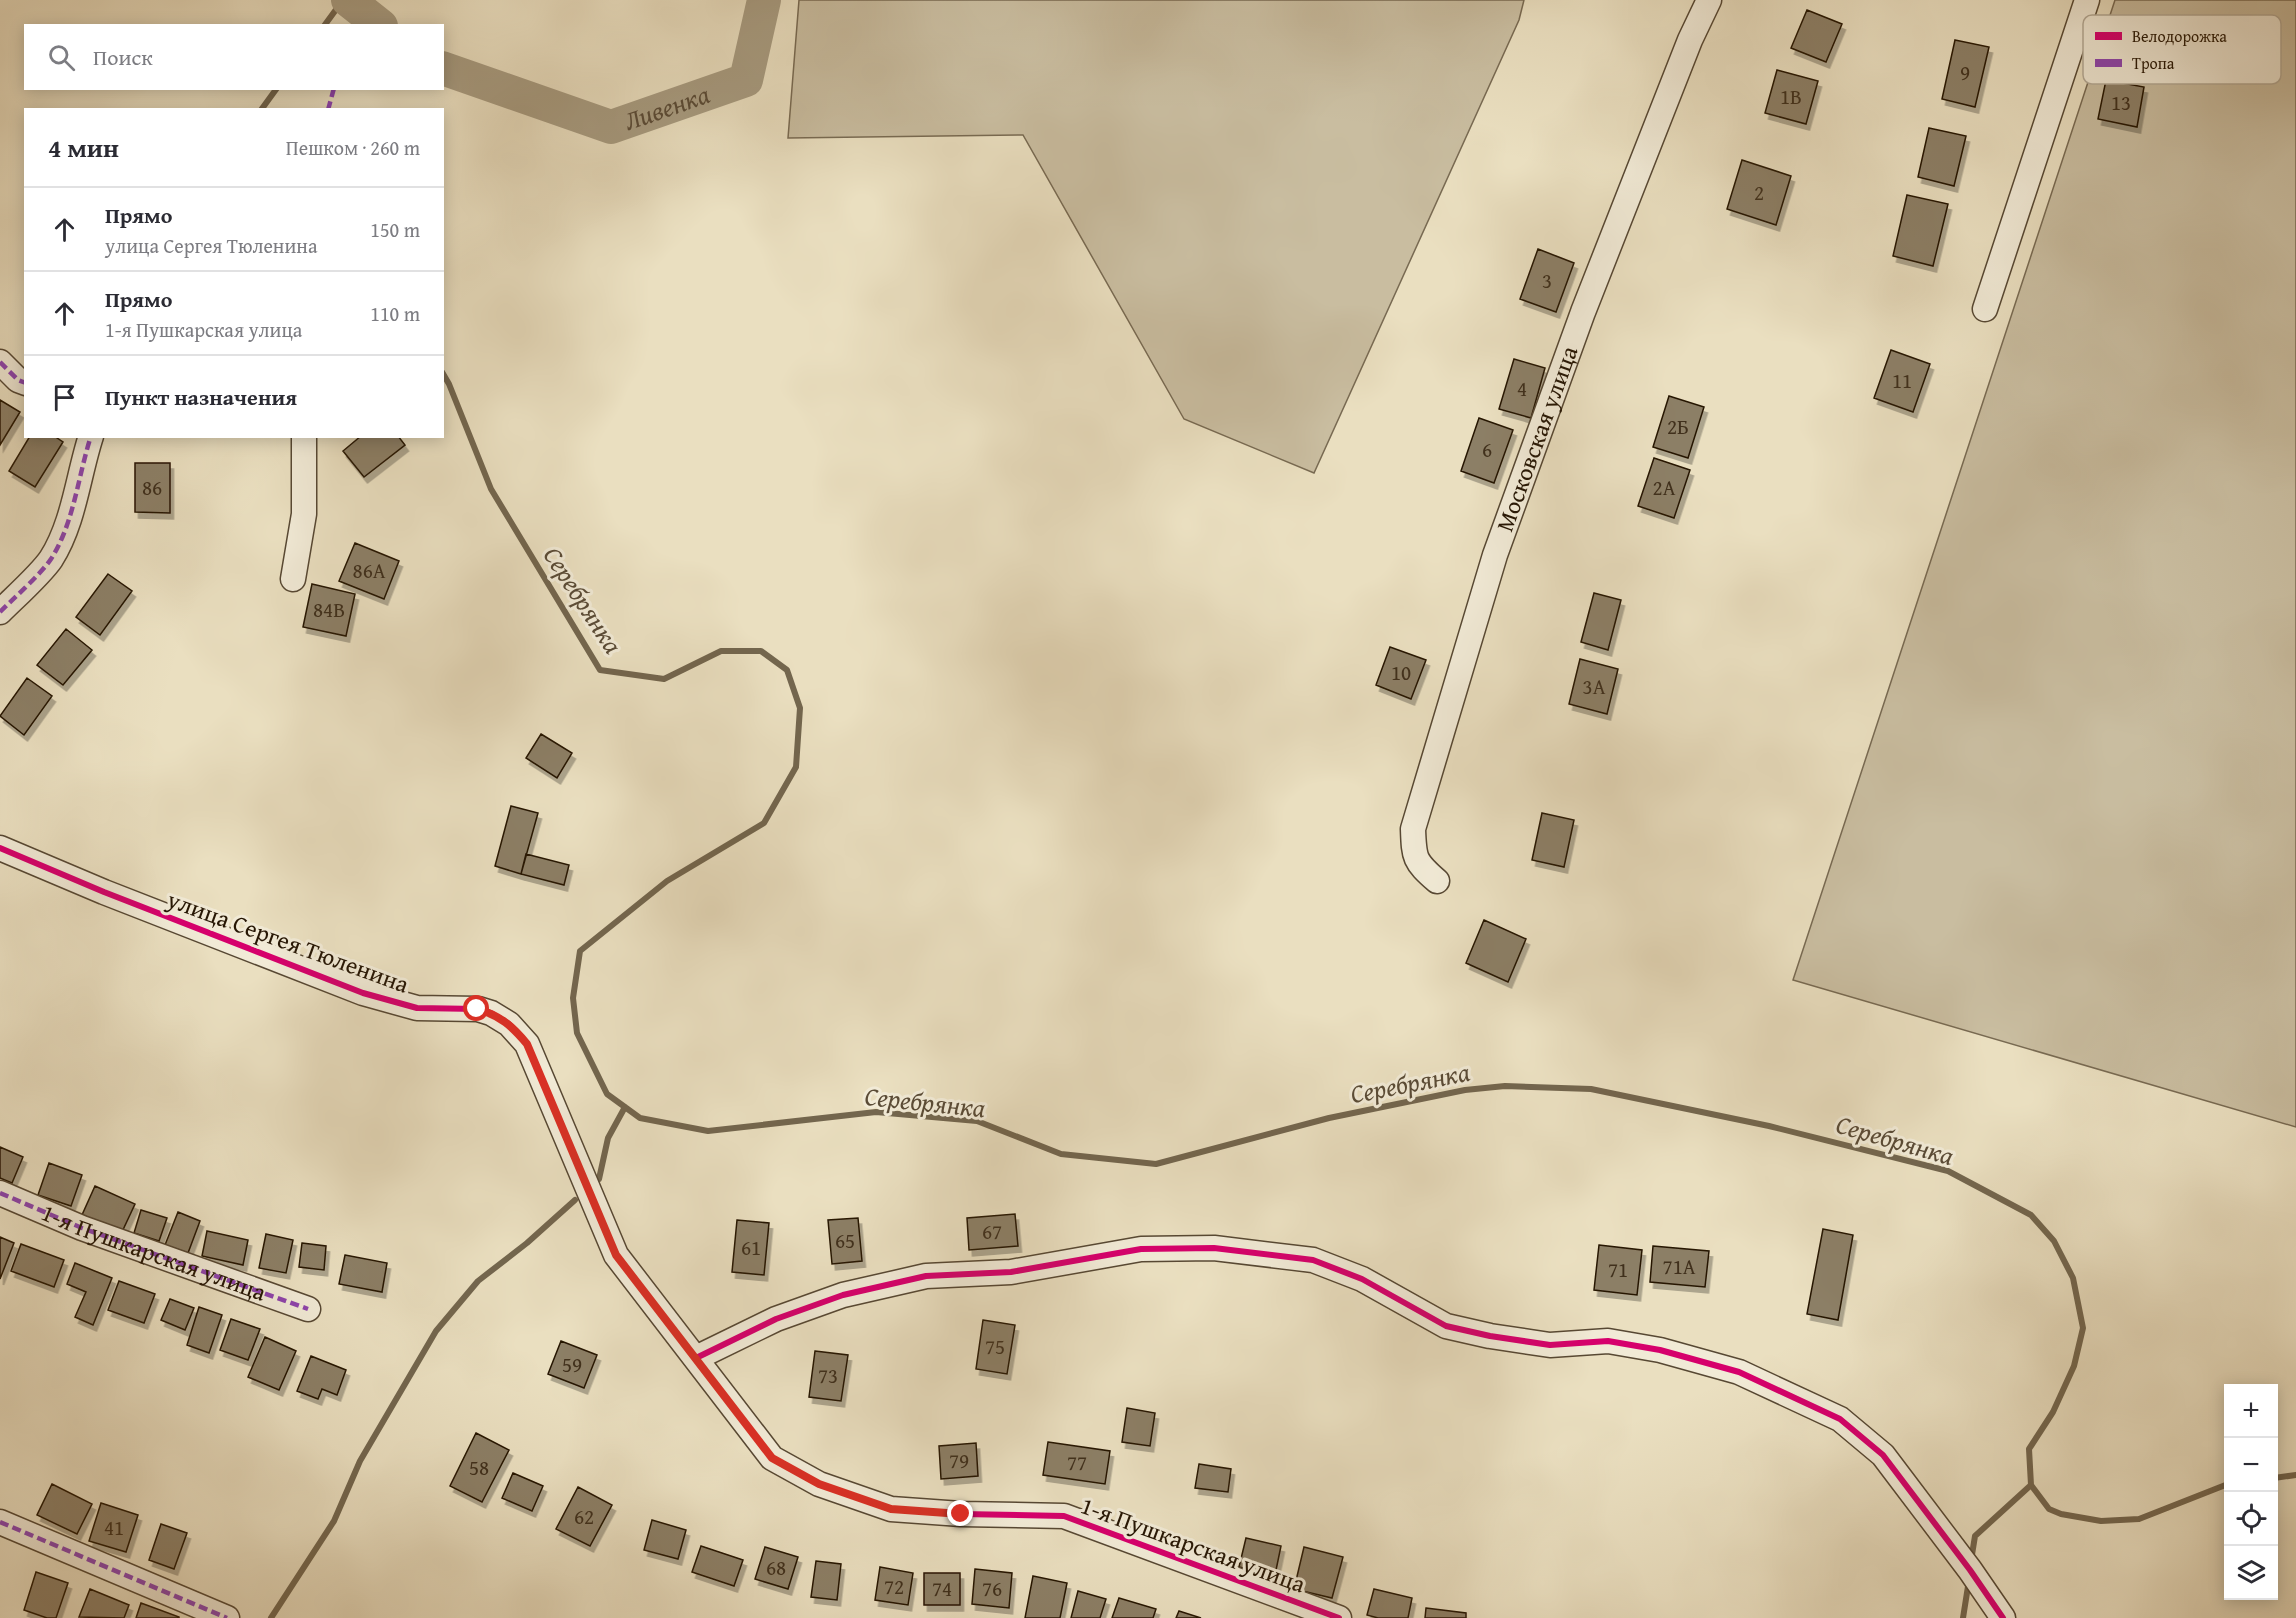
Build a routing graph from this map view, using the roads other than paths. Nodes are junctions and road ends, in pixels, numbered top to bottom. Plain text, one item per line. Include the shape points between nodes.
1 (1709, 0) edge
2 (2087, 0) edge
3 (1985, 309) dead end
4 (0, 362) edge
5 (24, 382) edge
6 (90, 438) edge
7 (304, 438) edge
8 (293, 579) dead end
9 (0, 612) edge
10 (0, 848) edge
11 (1437, 880) dead end
12 (0, 1193) edge
13 (308, 1309) dead end
14 (696, 1358) junction
15 (0, 1522) edge
16 (227, 1618) edge
17 (1339, 1618) edge
18 (2003, 1618) edge

1 - 11 street, Московская улица via 1583,312 1495,555 1413,829 1414,856
2 - 3 street
4 - 5 street
6 - 9 street via 71,513 51,559
7 - 8 street via 304,514
10 - 14 street, улица Сергея Тюленина via 363,993 417,1008 477,1009 491,1012 509,1024 527,1044 616,1255
12 - 13 street, 1-я Пушкарская улица via 82,1228
14 - 17 street, 1-я Пушкарская улица via 772,1458 819,1484 891,1509 1064,1516
14 - 18 street via 776,1319 843,1295 926,1276 1011,1272 1141,1249 1214,1248 1313,1260 1362,1279 1446,1326 1550,1345 1608,1341 1660,1350 1739,1372 1840,1419 1883,1455
15 - 16 street

